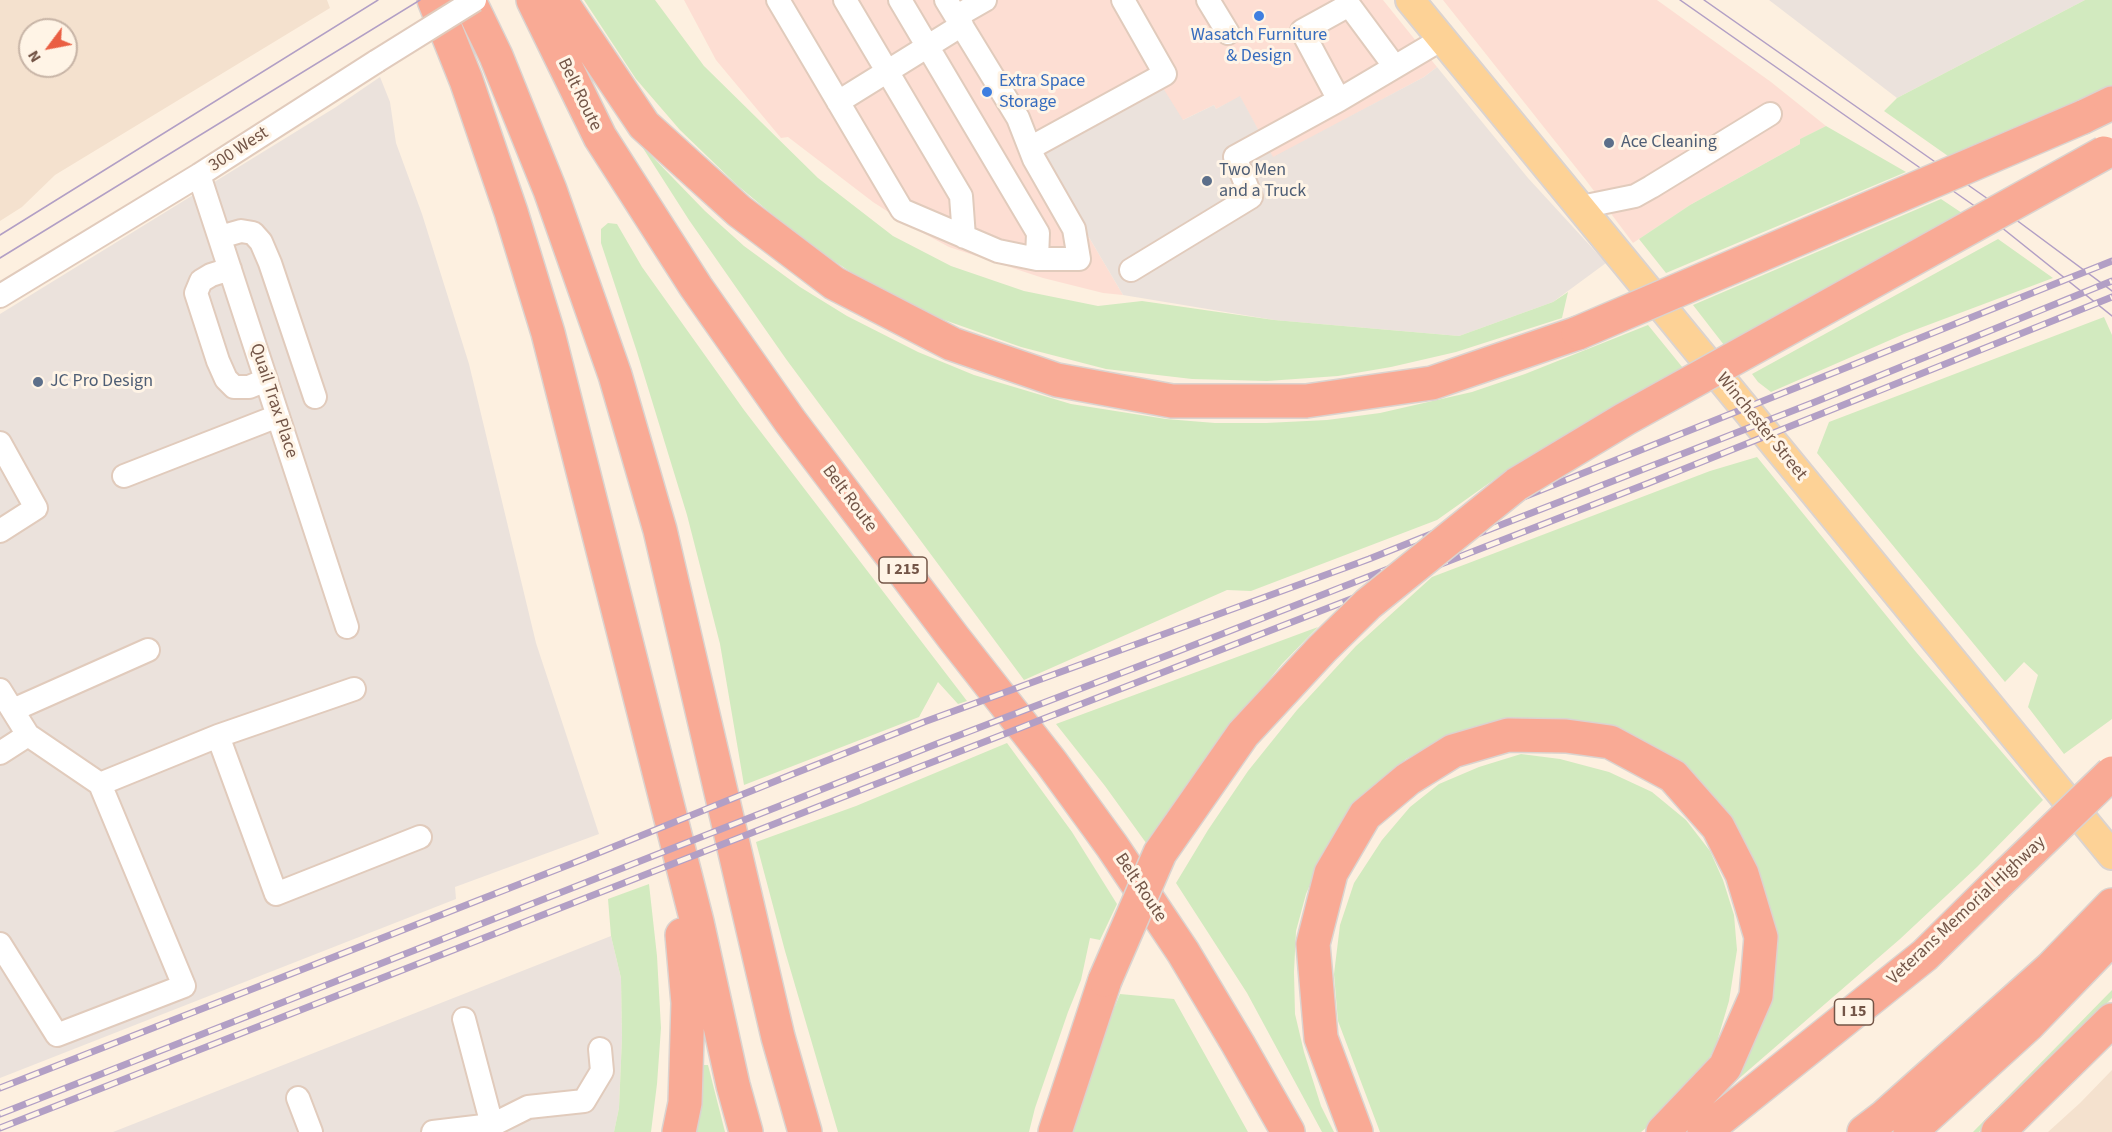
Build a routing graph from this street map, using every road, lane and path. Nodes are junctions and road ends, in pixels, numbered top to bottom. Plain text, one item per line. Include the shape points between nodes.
1 (434, 0) edge
2 (469, 0) edge
3 (475, 0) edge
4 (533, 0) edge
5 (560, 0) edge
6 (778, 0) edge
7 (845, 0) edge
8 (900, 0) edge
9 (985, 0) edge
10 (1123, 0) edge
11 (1208, 0) edge
12 (1410, 0) edge
13 (955, 14) edge
14 (1228, 33) dead end
15 (1442, 39) junction
16 (927, 46) junction
17 (1395, 67) junction
18 (887, 71) junction
19 (1339, 100) junction
20 (838, 102) junction
21 (2112, 103) edge
22 (1770, 114) dead end
23 (1030, 148) junction
24 (2108, 150) edge
25 (199, 175) junction
26 (1581, 207) junction
27 (220, 237) junction
28 (963, 237) junction
29 (1037, 259) junction
30 (230, 269) junction
31 (1131, 270) dead end
32 (0, 296) edge
33 (266, 380) junction
34 (315, 397) dead end
35 (278, 416) junction
36 (0, 443) edge
37 (124, 476) dead end
38 (0, 531) edge
39 (347, 627) dead end
40 (148, 650) dead end
41 (637, 688) junction
42 (354, 689) dead end
43 (0, 690) edge
44 (13, 710) junction
45 (28, 735) junction
46 (218, 736) junction
47 (0, 753) edge
48 (2112, 773) edge
49 (100, 784) junction
50 (420, 837) dead end
51 (2112, 855) edge
52 (2112, 905) edge
53 (2112, 938) edge
54 (0, 944) edge
55 (2061, 974) junction
56 (464, 1018) dead end
57 (2112, 1020) edge
58 (600, 1049) dead end
59 (298, 1098) dead end
60 (491, 1128) edge
61 (311, 1132) edge
62 (433, 1132) edge
63 (679, 1132) edge
64 (746, 1132) edge
65 (806, 1132) edge
66 (1055, 1132) edge
67 (1288, 1132) edge
68 (1356, 1132) edge
69 (1663, 1132) edge
70 (1704, 1132) edge
71 (1864, 1132) edge
72 (1910, 1132) edge
73 (1998, 1132) edge

1 - 41 highway via 466,80 548,333
2 - 65 highway via 550,190 615,375 660,530 778,1037
3 - 25 street, 300 West, bridge
4 - 67 highway, Belt Route / I 215 via 600,137 696,287 790,421 1112,846 1183,952
5 - 21 highway, bridge via 644,125 739,211 834,283 952,344 1057,380 1172,401 1306,401 1432,383 1578,333
6 - 20 street
7 - 18 street
8 - 16 street
9 - 13 street
10 - 23 street via 1165,74
11 - 14 street
12 - 15 main road, Winchester Street
13 - 16 street
13 - 23 street via 1018,118
15 - 17 street
15 - 26 main road, Winchester Street
16 - 18 street
16 - 29 street via 1038,233
17 - 19 street
17 - 19 street via 1349,5 1302,32
18 - 20 street
18 - 28 street via 960,196
19 - 31 street via 1235,157 1251,197
20 - 28 street via 902,210
22 - 26 street via 1635,196
23 - 29 street via 1074,229 1079,259
24 - 66 highway, bridge via 1625,419 1517,484 1368,604 1243,734 1160,853 1105,980
25 - 27 street, Quail Trax Place
25 - 32 street, 300 West
26 - 51 main road, Winchester Street
27 - 30 street, Quail Trax Place
27 - 34 street via 241,231 253,233 261,242
28 - 29 street via 998,251
30 - 33 street, Quail Trax Place
30 - 33 street via 201,281 196,293 214,350 226,379 234,387 249,387
33 - 35 street, Quail Trax Place
35 - 37 street
35 - 39 street, Quail Trax Place
36 - 38 street via 36,508
40 - 44 street
41 - 63 highway via 682,931 688,1003 685,1103
41 - 64 highway
42 - 46 street
43 - 44 street
44 - 45 street
45 - 47 street
45 - 49 street
46 - 49 street
46 - 50 street via 276,894
48 - 70 highway, Veterans Memorial Highway / I 15, bridge via 1925,955
49 - 54 street via 184,986 57,1035
52 - 55 highway
53 - 55 highway
55 - 71 highway
55 - 72 highway via 2028,1025
56 - 60 street
57 - 73 highway
58 - 60 street via 602,1071 584,1101 528,1107
59 - 61 street
60 - 62 street
68 - 69 highway via 1321,1038 1313,944 1331,873 1365,815 1408,779 1452,751 1508,735 1566,735 1610,742 1673,776 1718,827 1742,874 1761,937 1756,996 1725,1067

